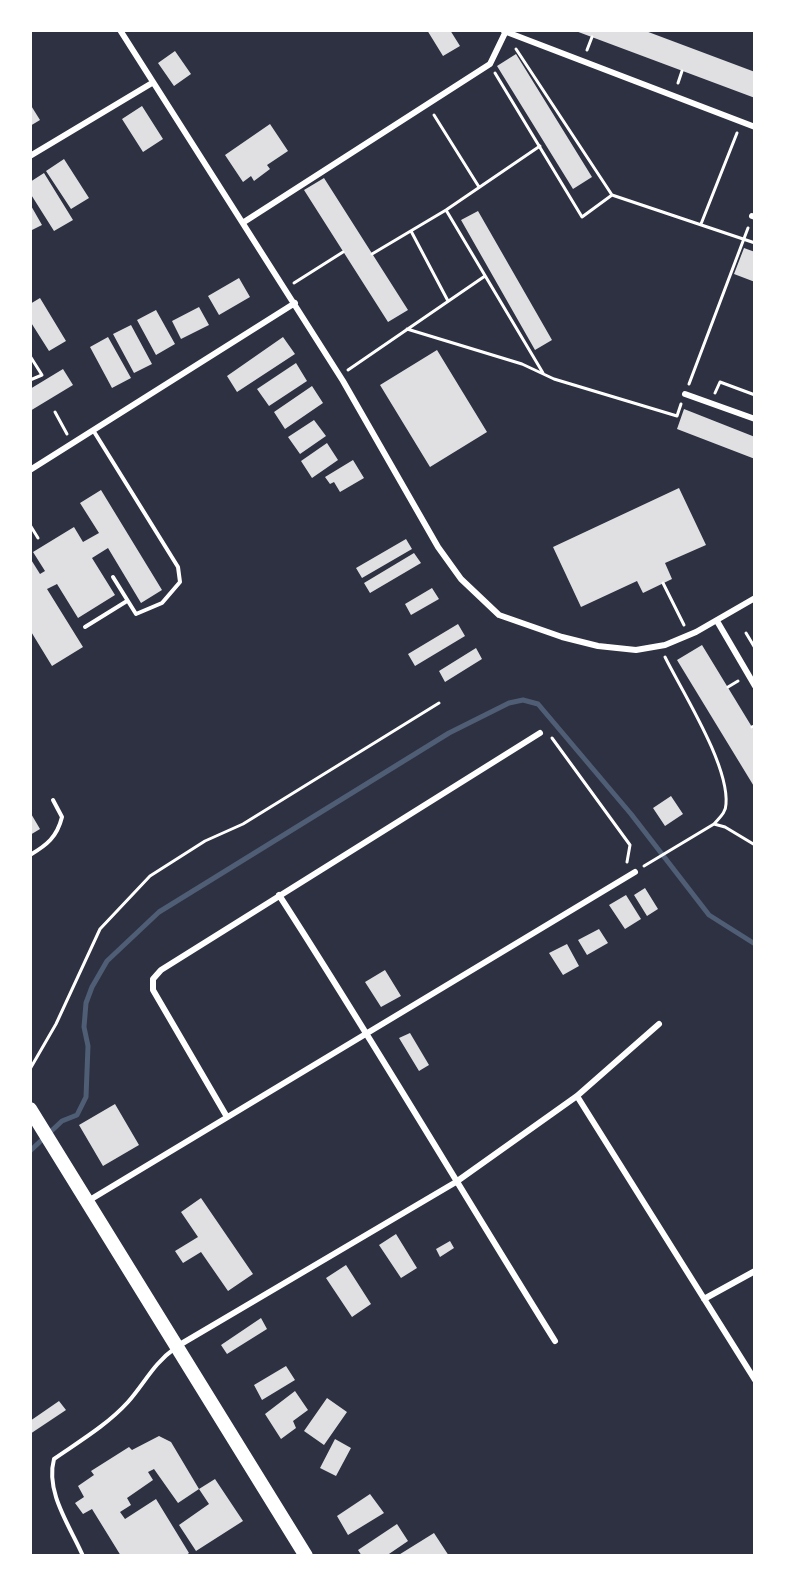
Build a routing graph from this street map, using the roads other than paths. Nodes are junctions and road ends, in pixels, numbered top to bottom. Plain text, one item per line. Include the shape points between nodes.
1 (120, 30) edge
2 (504, 31) edge
3 (152, 83) junction
4 (755, 128) edge
5 (30, 156) edge
6 (244, 222) junction
7 (295, 303) junction
8 (686, 394) road end
9 (755, 419) edge
10 (93, 430) junction
11 (30, 470) edge
12 (113, 577) dead end
13 (755, 598) edge
14 (128, 600) junction
15 (717, 621) junction
16 (85, 627) dead end
17 (755, 686) edge
18 (540, 733) road end
19 (53, 800) dead end
20 (30, 855) edge
21 (635, 872) dead end
22 (279, 895) junction
23 (659, 1024) dead end
24 (367, 1031) junction
25 (577, 1096) junction
26 (30, 1109) edge
27 (227, 1117) junction
28 (456, 1182) junction
29 (87, 1201) junction
30 (755, 1271) edge
31 (704, 1299) junction
32 (555, 1341) dead end
33 (176, 1347) junction
34 (755, 1380) edge
35 (83, 1556) edge
36 (306, 1556) edge

1 - 3 street
2 - 4 street
2 - 6 street via 490,64
3 - 5 street
3 - 6 street
6 - 7 street
7 - 10 street
7 - 15 street via 438,547 460,579 499,615 598,646 636,650 659,646
8 - 9 street
10 - 11 street
10 - 14 lane via 178,567 180,582 162,603 136,614
12 - 14 lane
13 - 15 street
14 - 16 lane
15 - 17 street
18 - 22 street
19 - 20 lane via 62,817 56,834
21 - 24 street
22 - 24 street
22 - 27 street via 161,970 153,979 153,990
23 - 25 street
24 - 27 street
24 - 28 street
25 - 28 street
25 - 31 street
26 - 29 highway
27 - 29 street
28 - 32 street
28 - 33 street
29 - 33 highway
30 - 31 street
31 - 34 street
33 - 35 lane via 102,1427 54,1459 50,1472 55,1494
33 - 36 highway

